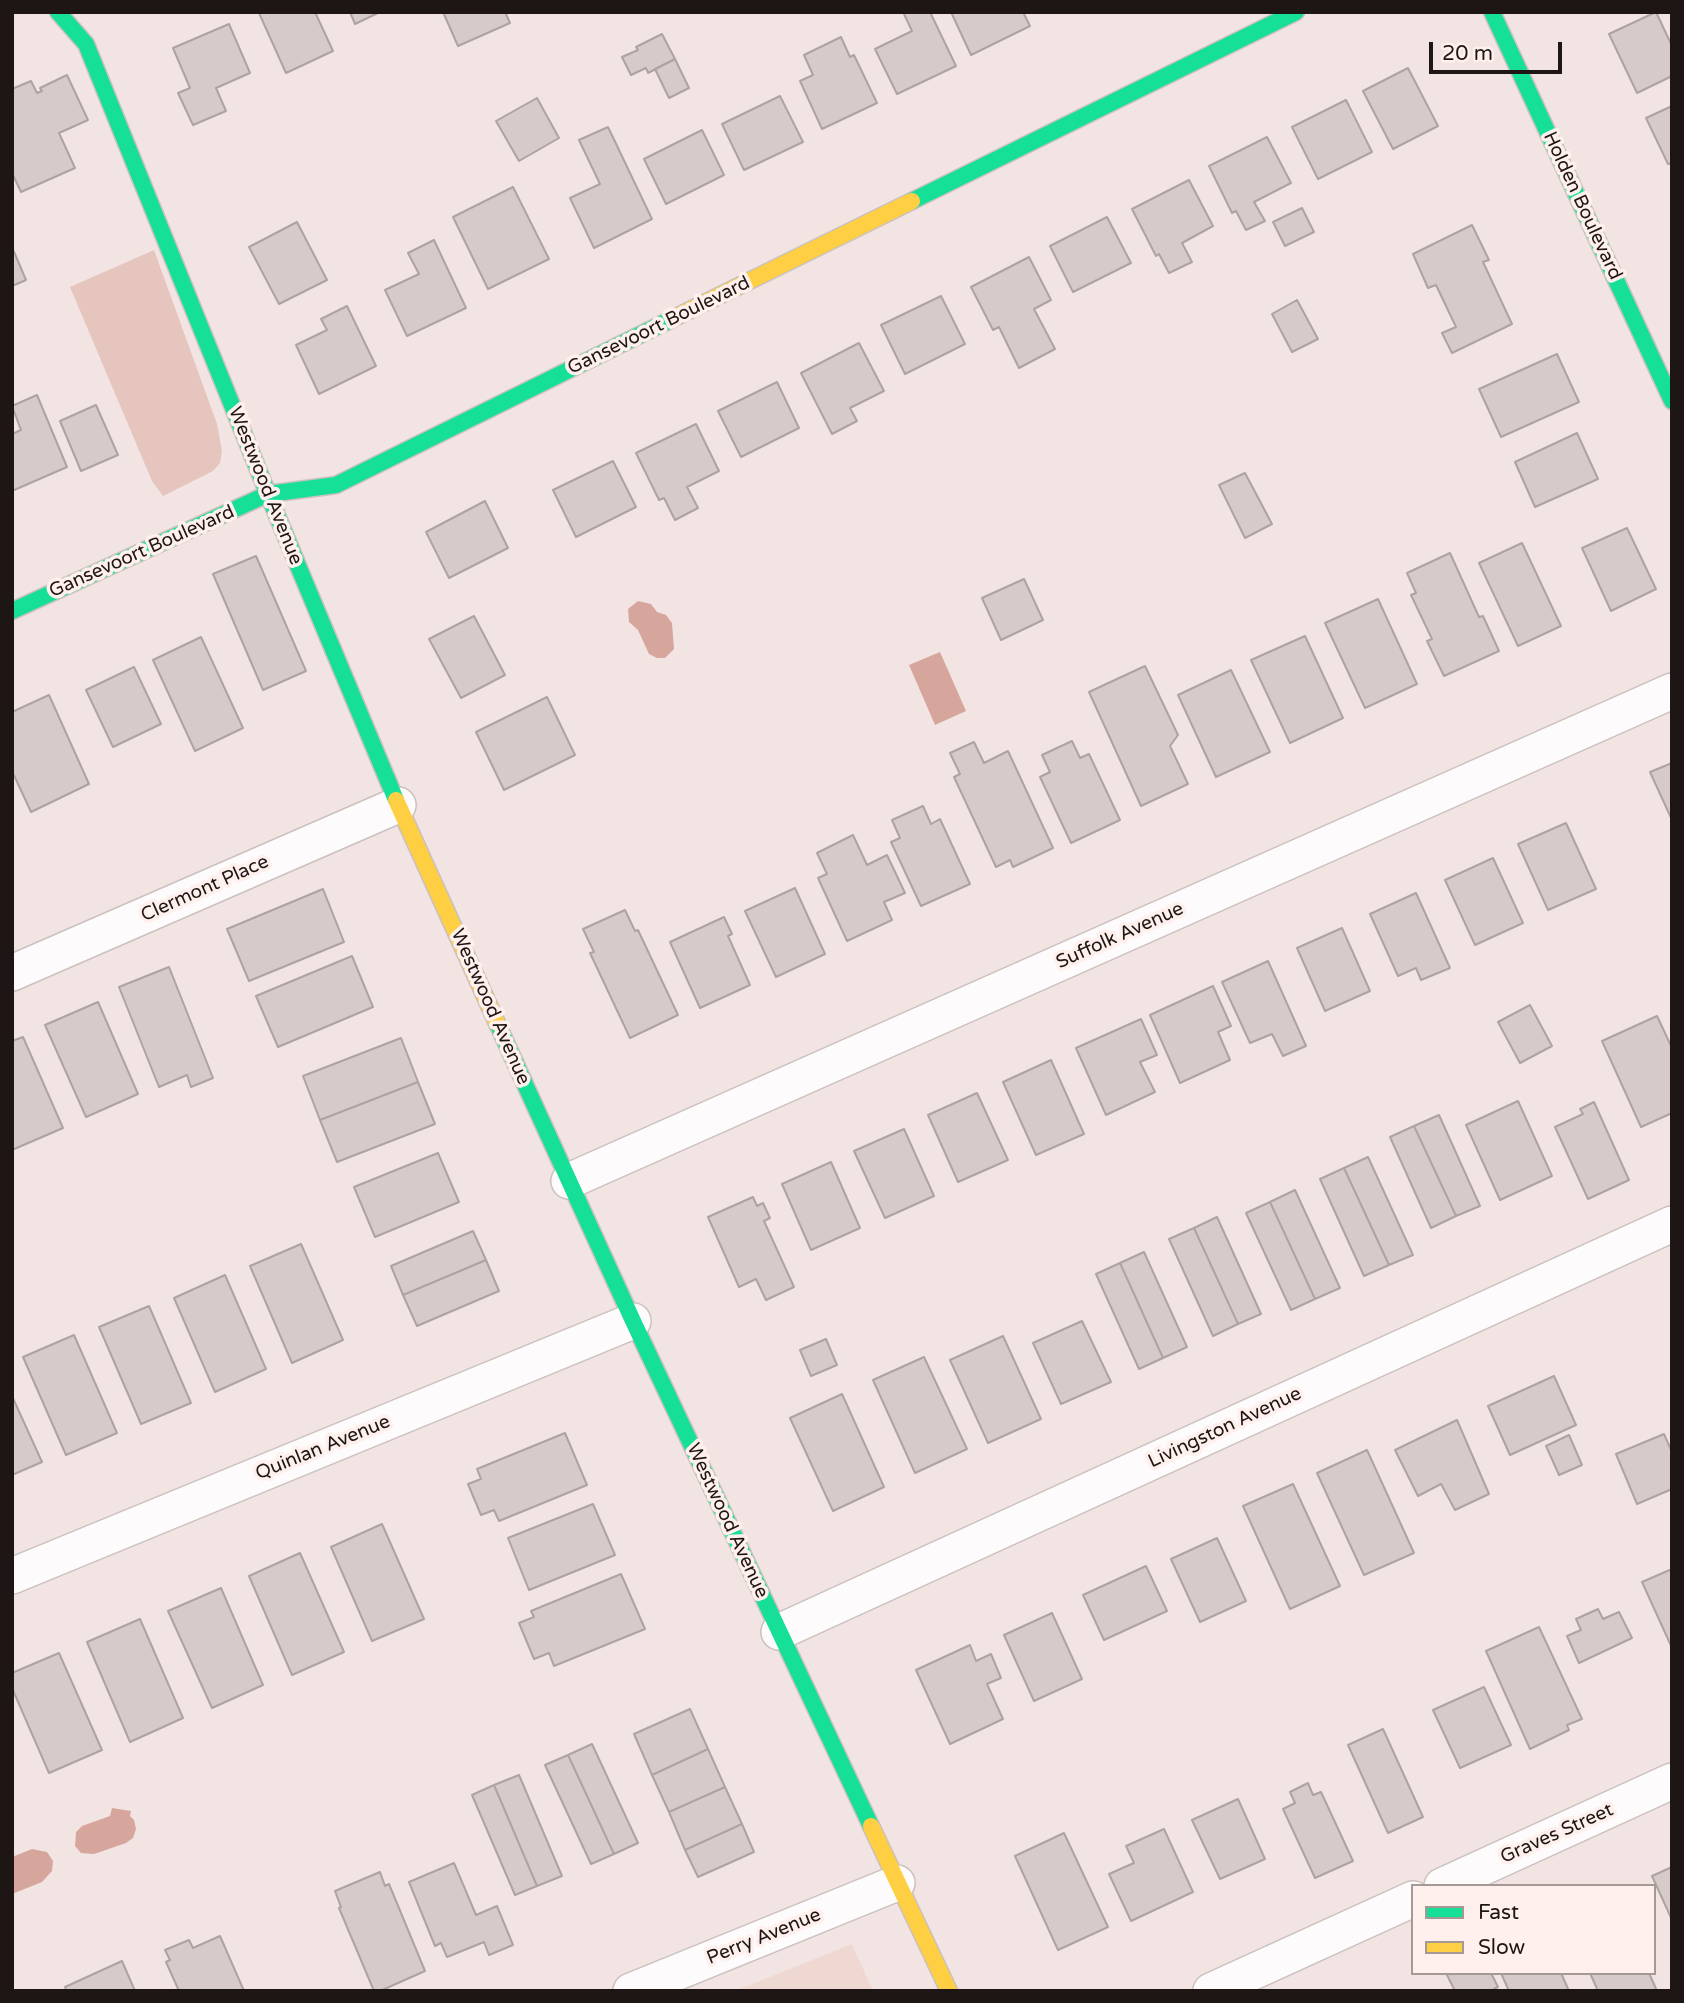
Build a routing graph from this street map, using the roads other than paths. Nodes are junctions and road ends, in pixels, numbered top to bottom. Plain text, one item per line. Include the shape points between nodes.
1 (58, 12) edge
2 (1296, 12) edge
3 (1492, 12) edge
4 (1672, 401) edge
5 (268, 494) junction
6 (12, 611) edge
7 (1672, 691) edge
8 (398, 805) junction
9 (12, 973) edge
10 (569, 1181) junction
11 (1672, 1224) edge
12 (633, 1321) junction
13 (12, 1576) edge
14 (779, 1632) junction
15 (1672, 1781) edge
16 (897, 1883) junction
17 (1446, 1884) edge
18 (1411, 1900) edge
19 (631, 1991) edge
20 (949, 1991) edge
21 (1211, 1991) edge

1 - 5 street, Westwood Avenue via 86,44
2 - 5 street, Gansevoort Boulevard via 337,485
3 - 4 street, Holden Boulevard
5 - 6 street, Gansevoort Boulevard
5 - 8 street, Westwood Avenue
7 - 10 street, Suffolk Avenue
8 - 9 street, Clermont Place
8 - 10 street, Westwood Avenue
10 - 12 street, Westwood Avenue
11 - 14 street, Livingston Avenue
12 - 13 street, Quinlan Avenue
12 - 14 street, Westwood Avenue
14 - 16 street, Westwood Avenue
15 - 17 street, Graves Street
16 - 19 street, Perry Avenue
16 - 20 street, Westwood Avenue
18 - 21 street

